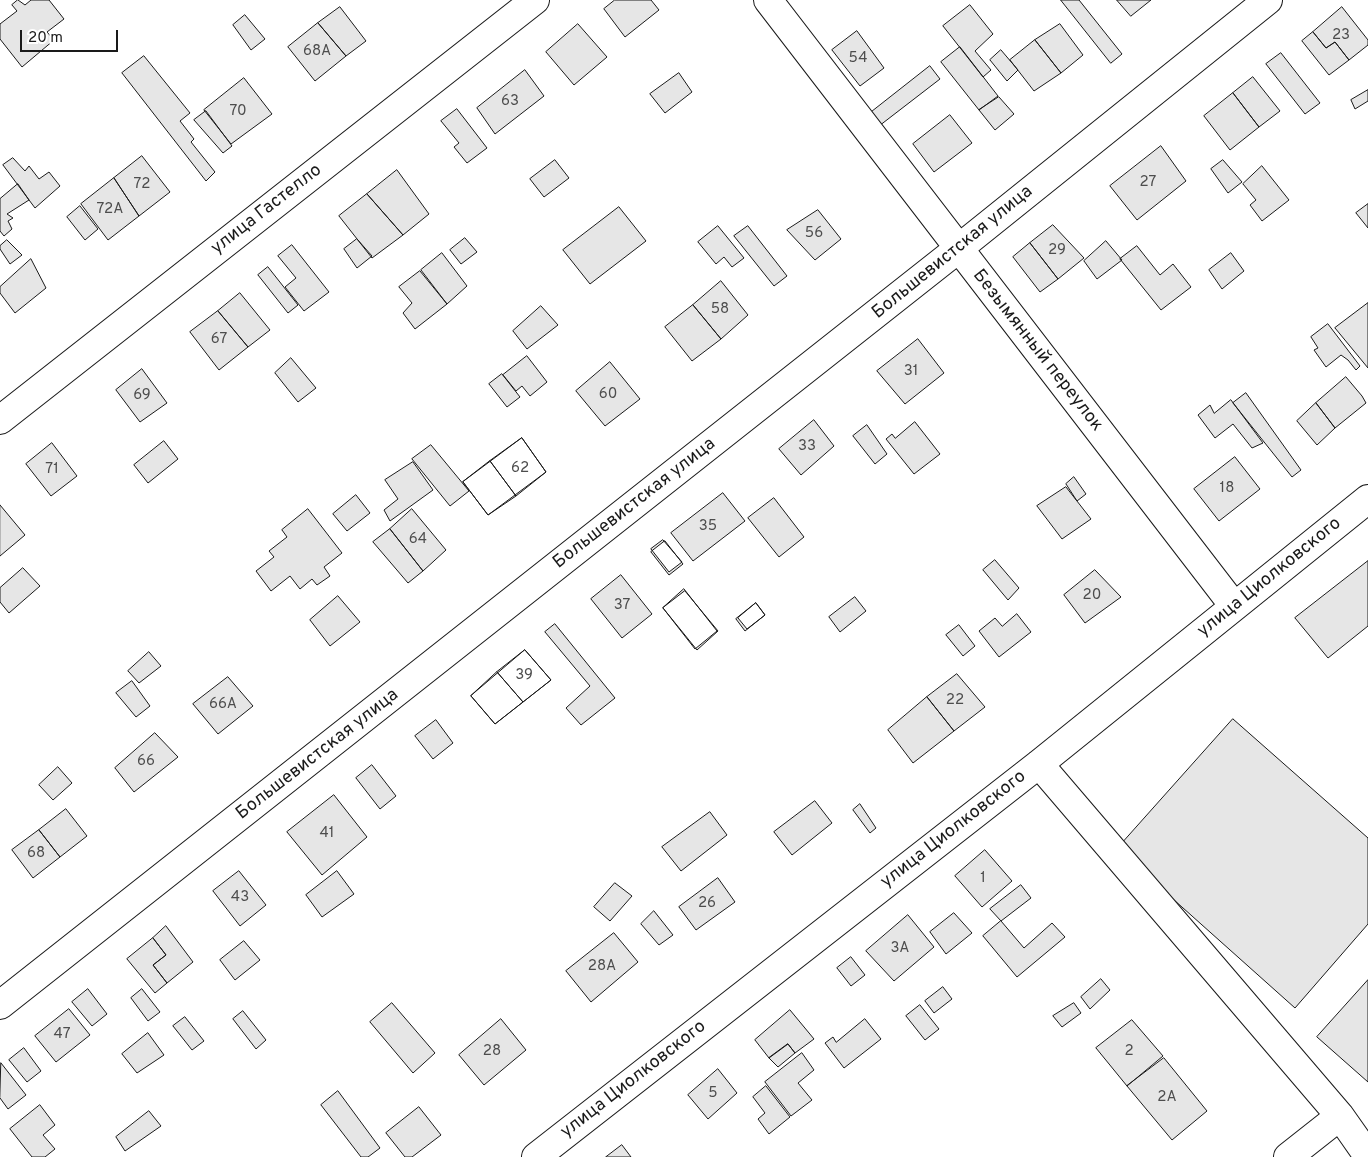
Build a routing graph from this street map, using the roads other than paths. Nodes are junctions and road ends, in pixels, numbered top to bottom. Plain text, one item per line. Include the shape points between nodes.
1 (535, 0) edge
2 (768, 0) edge
3 (1268, 0) edge
4 (958, 249) junction
5 (0, 420) edge
6 (1368, 500) edge
7 (1234, 606) junction
8 (1039, 764) junction
9 (0, 1004) edge
10 (1340, 1116) junction
11 (1368, 1156) edge
12 (536, 1157) edge
13 (1288, 1157) edge

1 - 5 street, улица Гастелло
2 - 4 street, Безымянный переулок
3 - 4 street, Большевистская улица
4 - 7 street, Безымянный переулок
4 - 9 street, Большевистская улица
6 - 7 street, улица Циолковского
7 - 8 street, улица Циолковского
8 - 10 street
8 - 12 street, улица Циолковского
10 - 11 street
10 - 13 street

